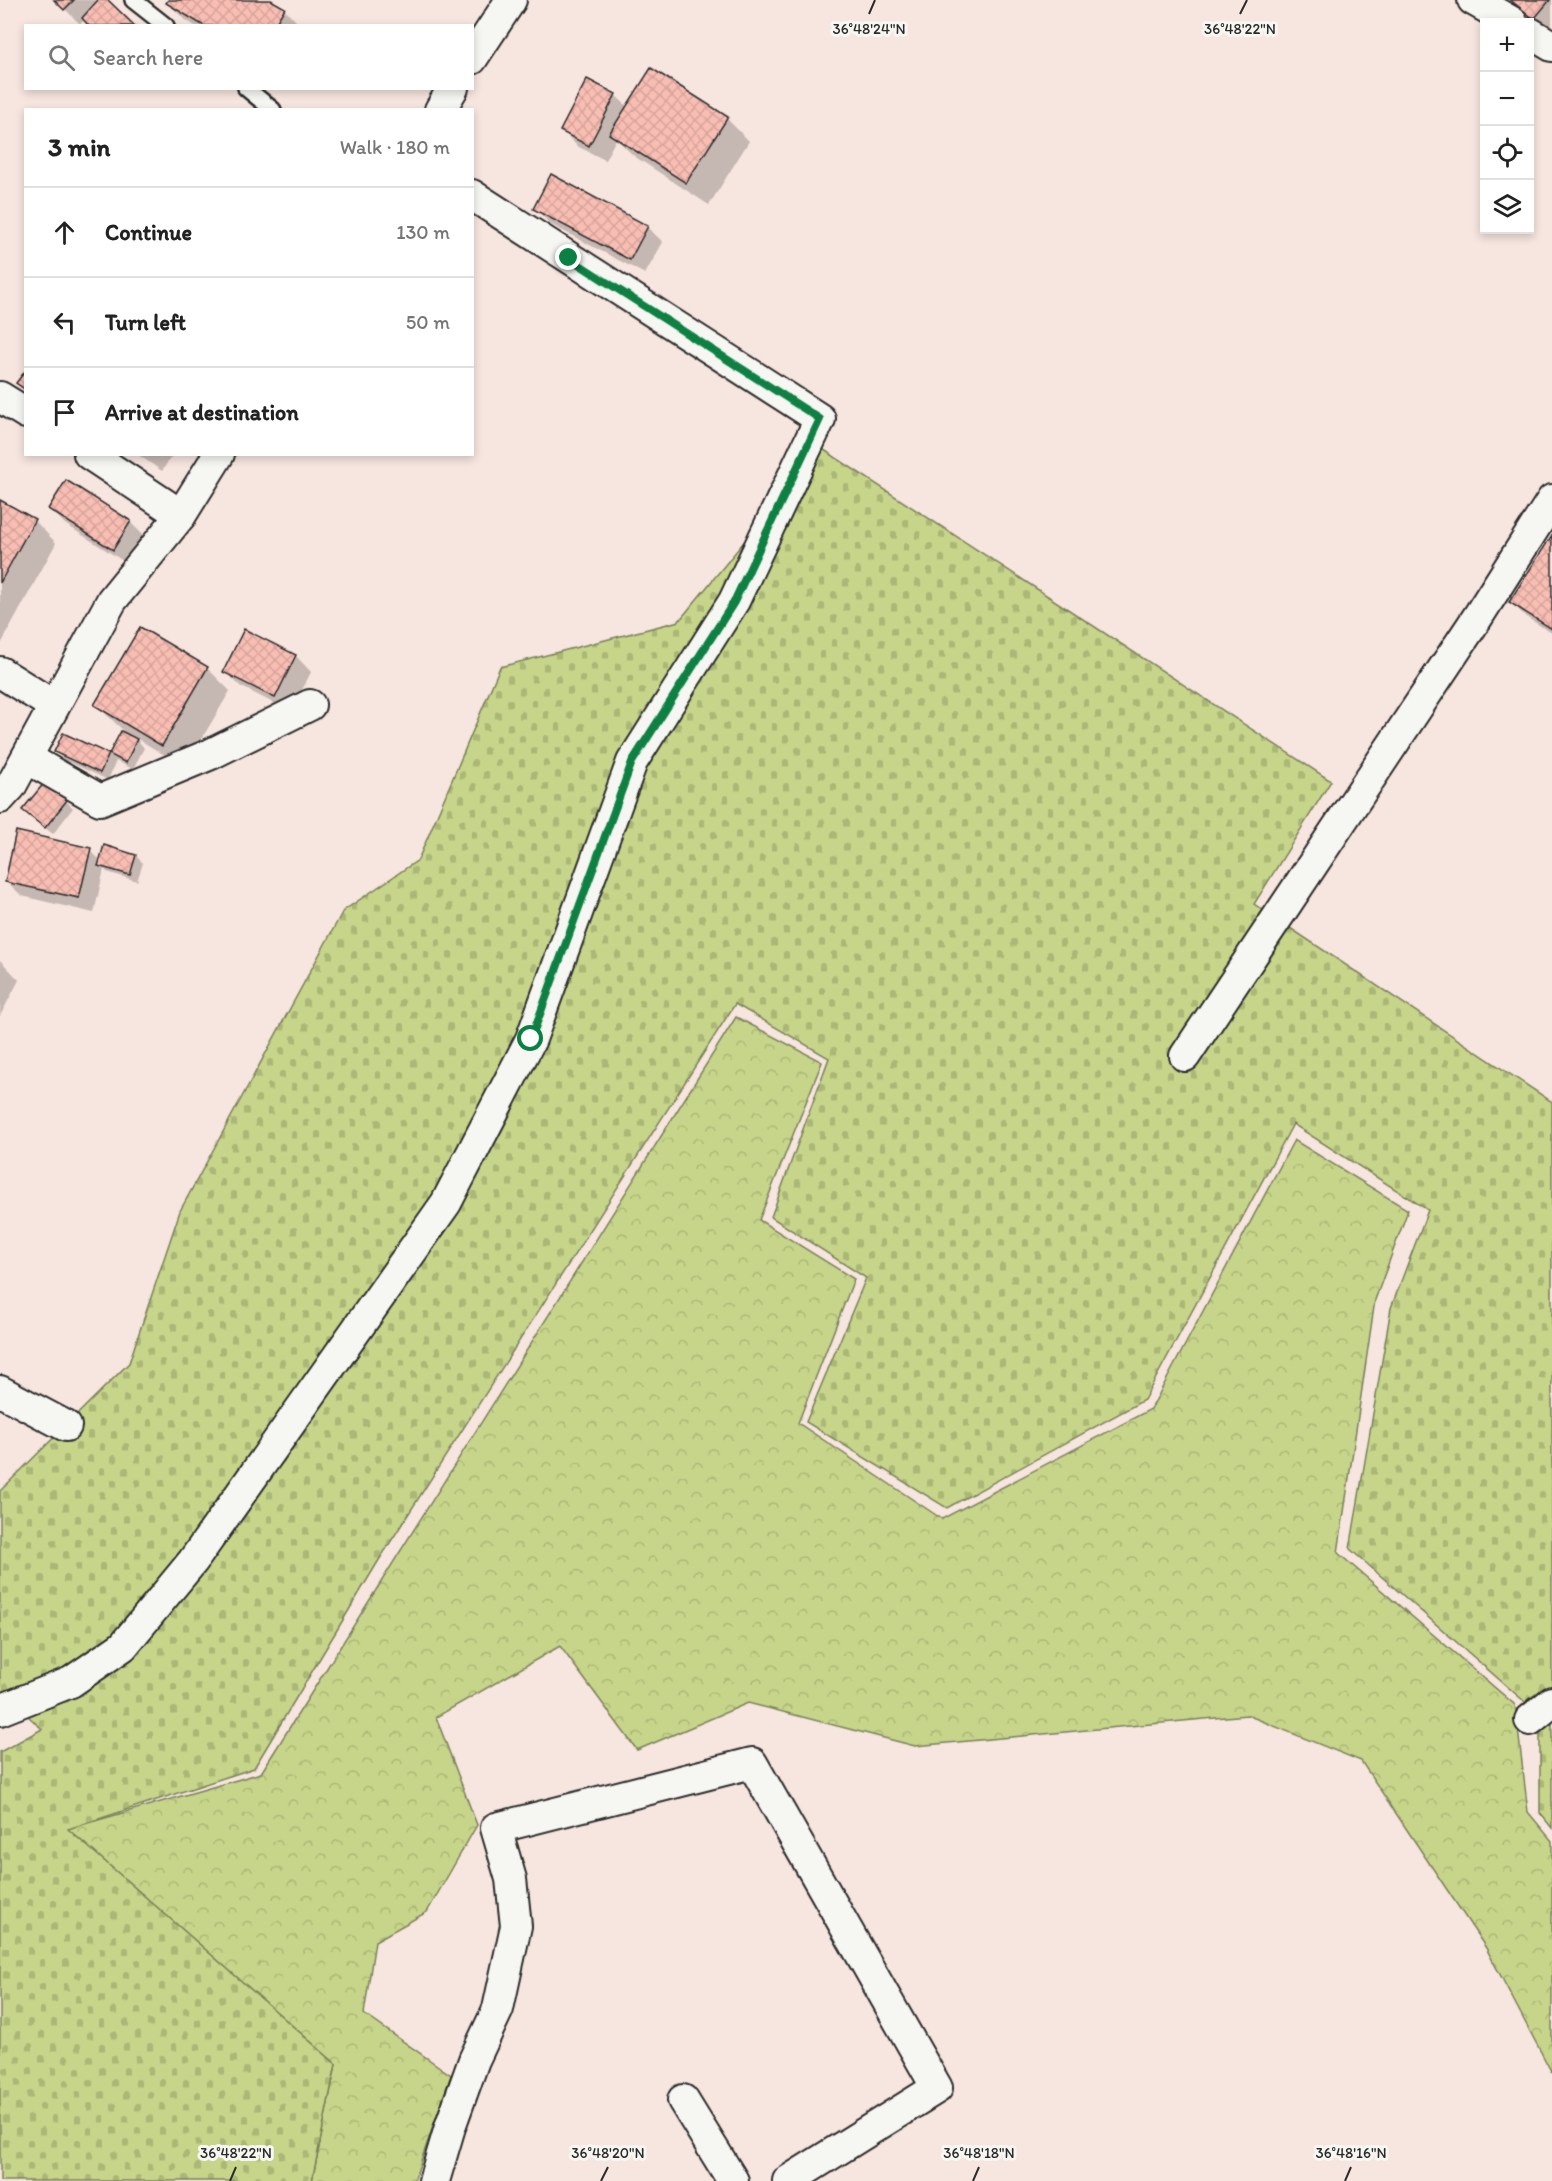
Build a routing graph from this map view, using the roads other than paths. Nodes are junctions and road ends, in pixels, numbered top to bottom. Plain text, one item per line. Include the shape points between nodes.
1 (133, 0) edge
2 (511, 0) edge
3 (1473, 0) edge
4 (1505, 18) edge
5 (163, 24) edge
6 (1534, 35) edge
7 (1552, 46) edge
8 (474, 56) edge
9 (248, 90) edge
10 (452, 90) edge
11 (271, 108) edge
12 (441, 108) edge
13 (474, 196) edge
14 (0, 397) edge
15 (24, 412) edge
16 (92, 456) edge
17 (218, 456) edge
18 (1552, 500) edge
19 (181, 515) junction
20 (0, 672) edge
21 (54, 705) junction
22 (310, 705) dead end
23 (27, 758) junction
24 (0, 798) edge
25 (1185, 1056) dead end
26 (0, 1391) edge
27 (66, 1426) dead end
28 (0, 1710) edge
29 (683, 2100) dead end
30 (434, 2181) edge
31 (733, 2181) edge
32 (788, 2181) edge

1 - 5 lane
2 - 8 street
3 - 4 street
6 - 7 street
9 - 11 lane
10 - 12 street
13 - 28 street via 820,419 734,602 632,762 531,1039 446,1203 193,1561 123,1647 71,1682
14 - 15 street
16 - 19 street
17 - 19 street
18 - 25 street
19 - 21 street via 112,600
20 - 21 street
21 - 23 street
22 - 23 street via 211,754 100,800
23 - 24 street
26 - 27 street
29 - 31 street
30 - 32 street via 474,2060 498,2009 516,1926 511,1879 496,1828 752,1763 937,2088

